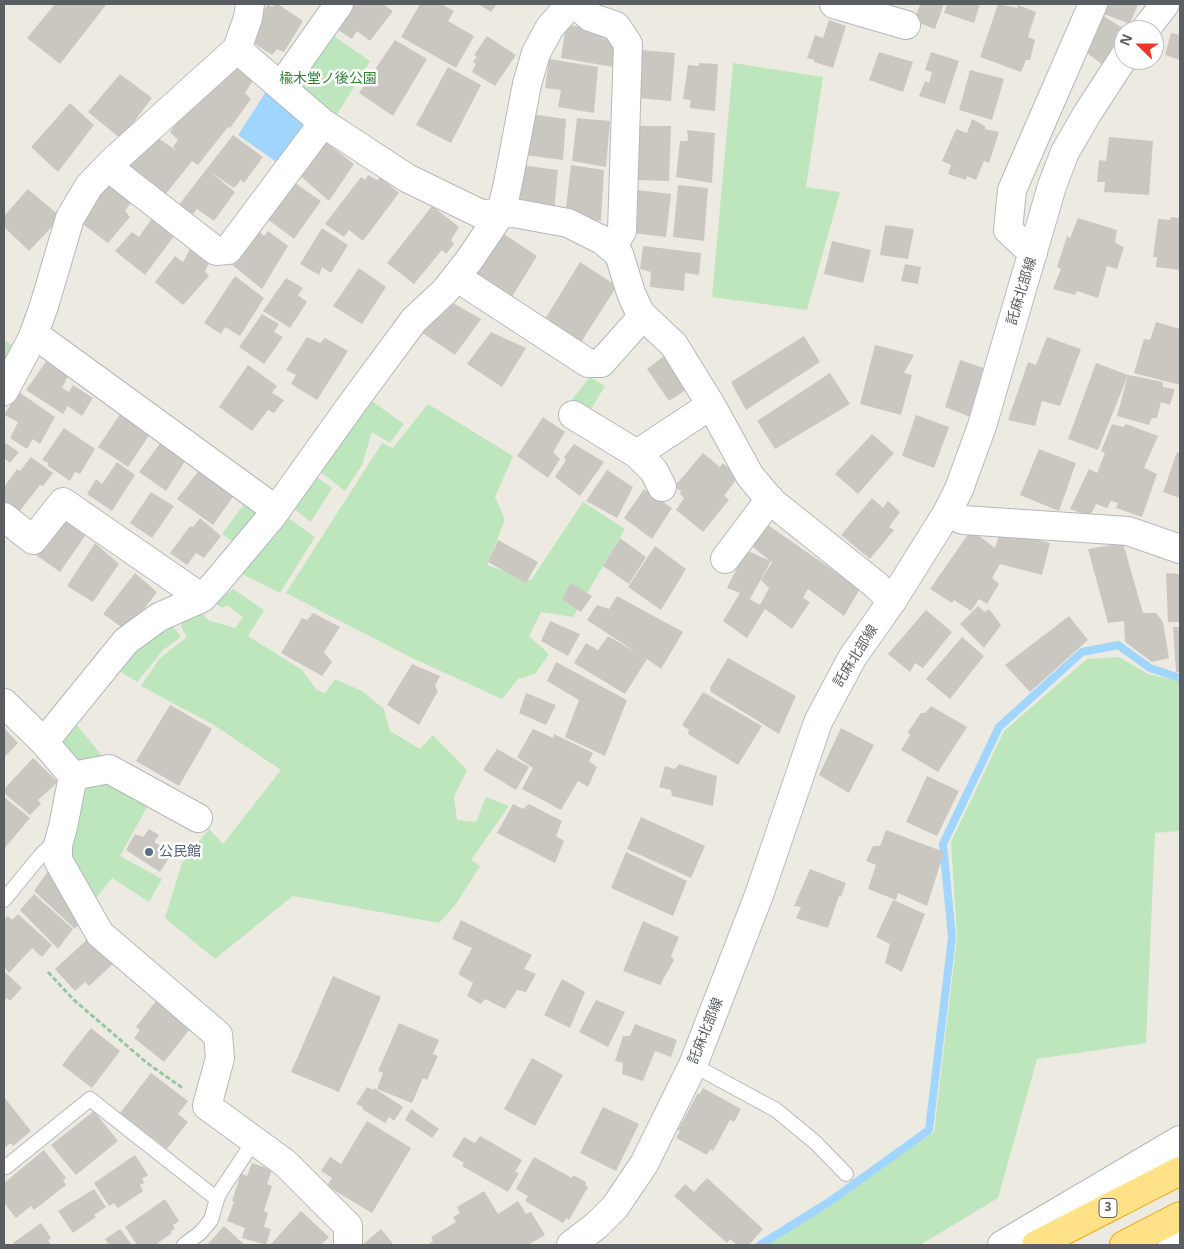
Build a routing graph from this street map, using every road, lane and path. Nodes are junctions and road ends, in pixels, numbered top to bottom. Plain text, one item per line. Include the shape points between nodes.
1 (250, 4) edge
2 (339, 4) edge
3 (570, 4) edge
4 (576, 4) edge
5 (834, 4) edge
6 (1093, 4) edge
7 (1164, 4) edge
8 (1152, 20) edge
9 (906, 26) dead end
10 (237, 49) junction
11 (1116, 70) edge
12 (281, 86) junction
13 (323, 122) junction
14 (108, 167) junction
15 (501, 213) junction
16 (612, 248) junction
17 (1033, 253) junction
18 (456, 277) junction
19 (643, 316) junction
20 (34, 334) junction
21 (4, 390) edge
22 (711, 406) junction
23 (573, 415) dead end
24 (637, 454) junction
25 (662, 488) dead end
26 (770, 499) junction
27 (276, 510) junction
28 (947, 513) junction
29 (4, 517) edge
30 (1180, 549) edge
31 (725, 559) dead end
32 (202, 598) junction
33 (892, 601) junction
34 (4, 702) edge
35 (44, 742) junction
36 (73, 776) junction
37 (198, 818) dead end
38 (58, 845) junction
39 (4, 900) edge
40 (48, 972) dead end
41 (693, 1065) junction
42 (207, 1106) junction
43 (1180, 1140) edge
44 (254, 1141) junction
45 (6, 1167) dead end
46 (1180, 1172) edge
47 (846, 1174) dead end
48 (217, 1199) junction
49 (1180, 1216) edge
50 (1180, 1242) edge
51 (184, 1245) edge
52 (348, 1245) edge
53 (571, 1245) edge
54 (1002, 1245) edge
55 (1036, 1245) edge
56 (1124, 1245) edge
57 (1172, 1245) edge

1 - 10 street
2 - 12 street
3 - 15 street via 550,27 536,54
4 - 16 street via 590,17 616,26 628,44 622,231
5 - 9 street
6 - 17 street via 1012,190 1008,230
7 - 8 street
10 - 12 street
10 - 14 street
11 - 17 street, 託麻北部線 via 1065,152
12 - 13 street
13 - 14 street via 228,250 216,251
13 - 15 street via 407,178 481,214
14 - 20 street via 89,186 70,218
15 - 16 street via 568,223
15 - 18 street
16 - 19 street via 619,254 631,293
17 - 28 street, 託麻北部線 via 982,426
18 - 19 street via 588,363 601,363
18 - 27 street via 414,320
19 - 22 street via 674,344
20 - 21 street
20 - 27 street
22 - 24 street
22 - 26 street via 750,476
23 - 24 street
24 - 25 street via 654,471
26 - 31 street
26 - 33 street
27 - 32 street
28 - 30 street via 963,520 1128,531
28 - 33 street, 託麻北部線
29 - 32 street via 33,540 63,502
32 - 35 street via 159,617 126,641
33 - 41 street, 託麻北部線 via 852,658 818,722 759,895
34 - 35 street
35 - 36 street
36 - 37 street via 109,769
36 - 38 street
38 - 39 lane via 48,848 40,856
38 - 42 street via 58,860 100,934 218,1035 220,1058
40 - 42 path via 74,1000 147,1063
41 - 47 lane via 776,1110 816,1143
41 - 53 street, 託麻北部線 via 644,1164 615,1207
42 - 44 street
43 - 54 street
44 - 48 lane
44 - 52 street via 285,1163 348,1226
45 - 48 lane via 90,1099
46 - 55 highway, 3
48 - 51 lane via 211,1220
49 - 56 highway
50 - 57 street

